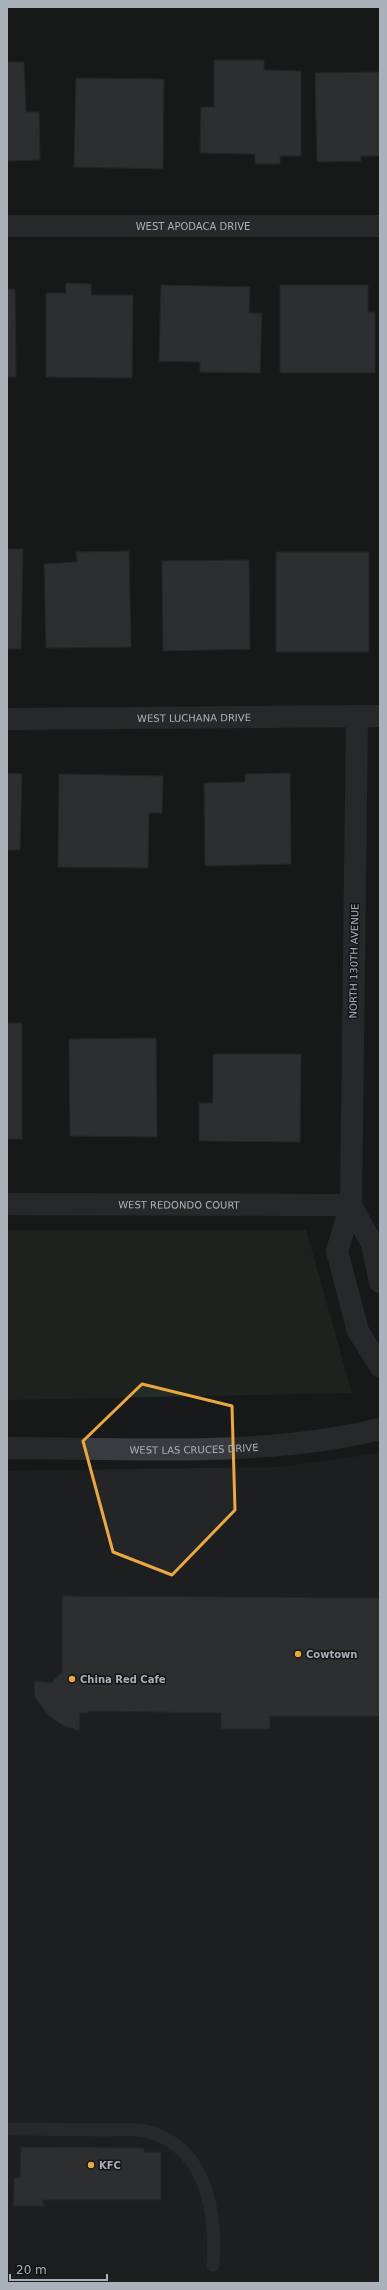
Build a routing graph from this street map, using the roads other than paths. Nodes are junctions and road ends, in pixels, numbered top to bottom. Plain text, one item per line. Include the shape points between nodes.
1 (7, 226) edge
2 (380, 226) edge
3 (357, 716) junction
4 (380, 716) edge
5 (7, 719) edge
6 (7, 1204) edge
7 (351, 1205) junction
8 (379, 1277) edge
9 (344, 1279) junction
10 (380, 1366) edge
11 (380, 1429) edge
12 (7, 1448) edge
13 (7, 2129) edge
14 (213, 2265) dead end

1 - 2 street, WEST APODACA DRIVE
3 - 4 street, WEST LUCHANA DRIVE
3 - 5 street, WEST LUCHANA DRIVE
3 - 7 street, NORTH 130TH AVENUE
6 - 7 street, WEST REDONDO COURT
7 - 8 street, NORTH 130TH AVENUE via 372,1244
7 - 9 street, NORTH 130TH AVENUE via 337,1251
8 - 9 street
9 - 10 street, NORTH 130TH AVENUE via 358,1331
11 - 12 street, WEST LAS CRUCES DRIVE via 339,1439 253,1448
13 - 14 lane via 136,2130 157,2134 178,2146 193,2163 212,2211

